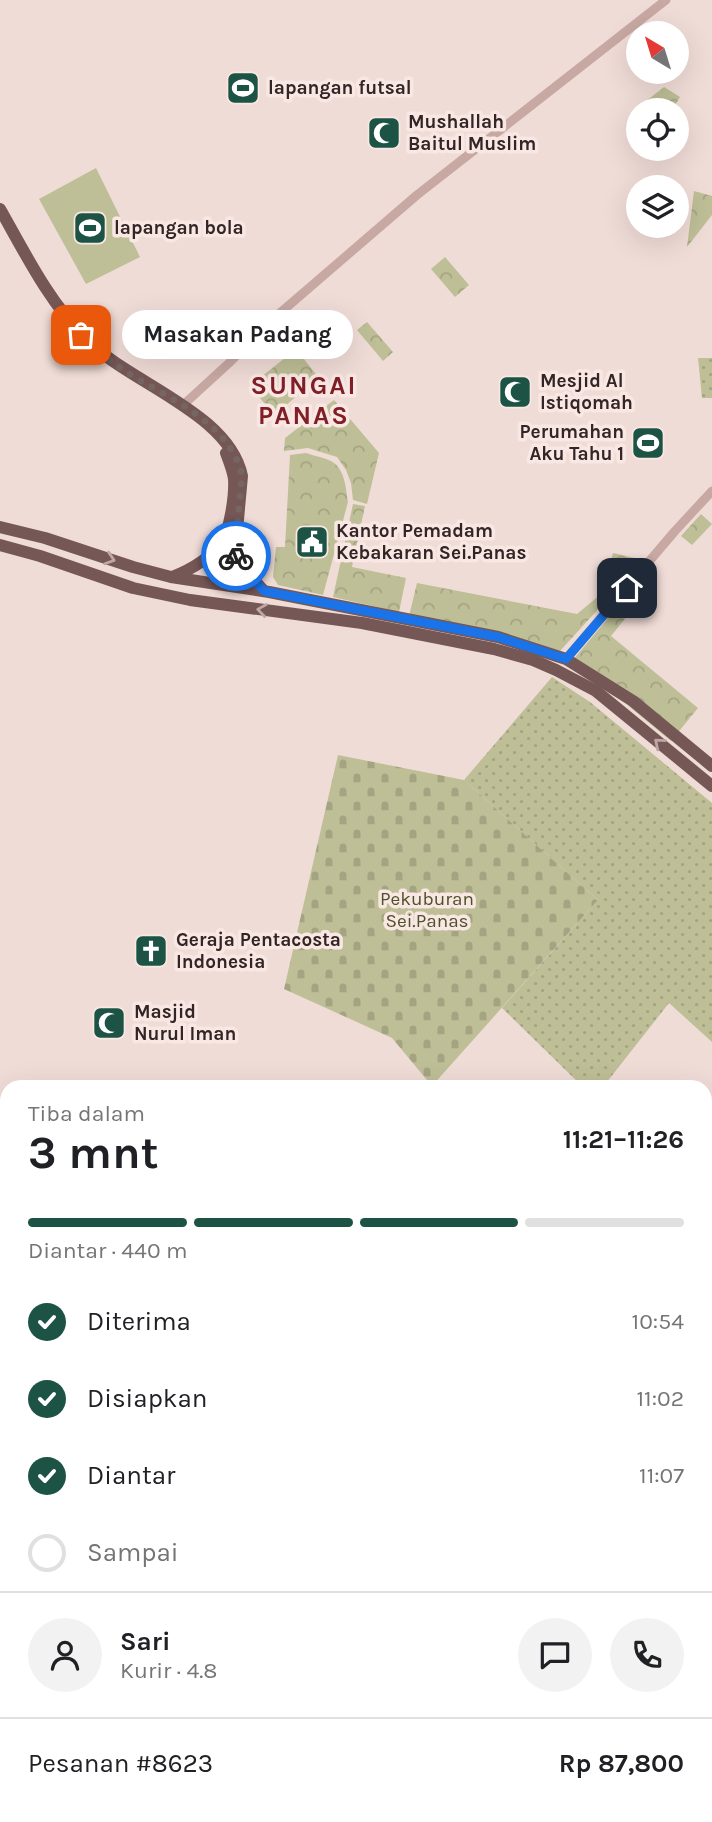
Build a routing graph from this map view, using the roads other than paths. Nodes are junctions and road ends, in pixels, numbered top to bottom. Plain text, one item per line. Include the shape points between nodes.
1 (666, 0) edge
2 (0, 209) edge
3 (0, 223) edge
4 (15, 241) junction
5 (182, 405) junction
6 (712, 491) edge
7 (0, 527) edge
8 (45, 538) junction
9 (0, 545) edge
10 (40, 556) junction
11 (171, 577) junction
12 (264, 591) junction
13 (566, 659) junction
14 (712, 766) edge
15 (712, 786) edge

1 - 5 street via 418,195 273,319
2 - 4 main road
3 - 4 main road
4 - 5 main road via 94,348
4 - 11 main road via 38,290 73,337 106,365 196,422 225,450 234,478 225,536 200,562
5 - 12 main road via 219,434 240,466 235,552 240,565
6 - 13 street
7 - 8 main road
8 - 10 main road
8 -> 11 main road
9 - 10 main road
15 -> 10 main road via 596,691 533,660 362,623 133,589
11 - 12 main road
12 - 13 main road via 498,637
13 - 14 main road via 634,701

